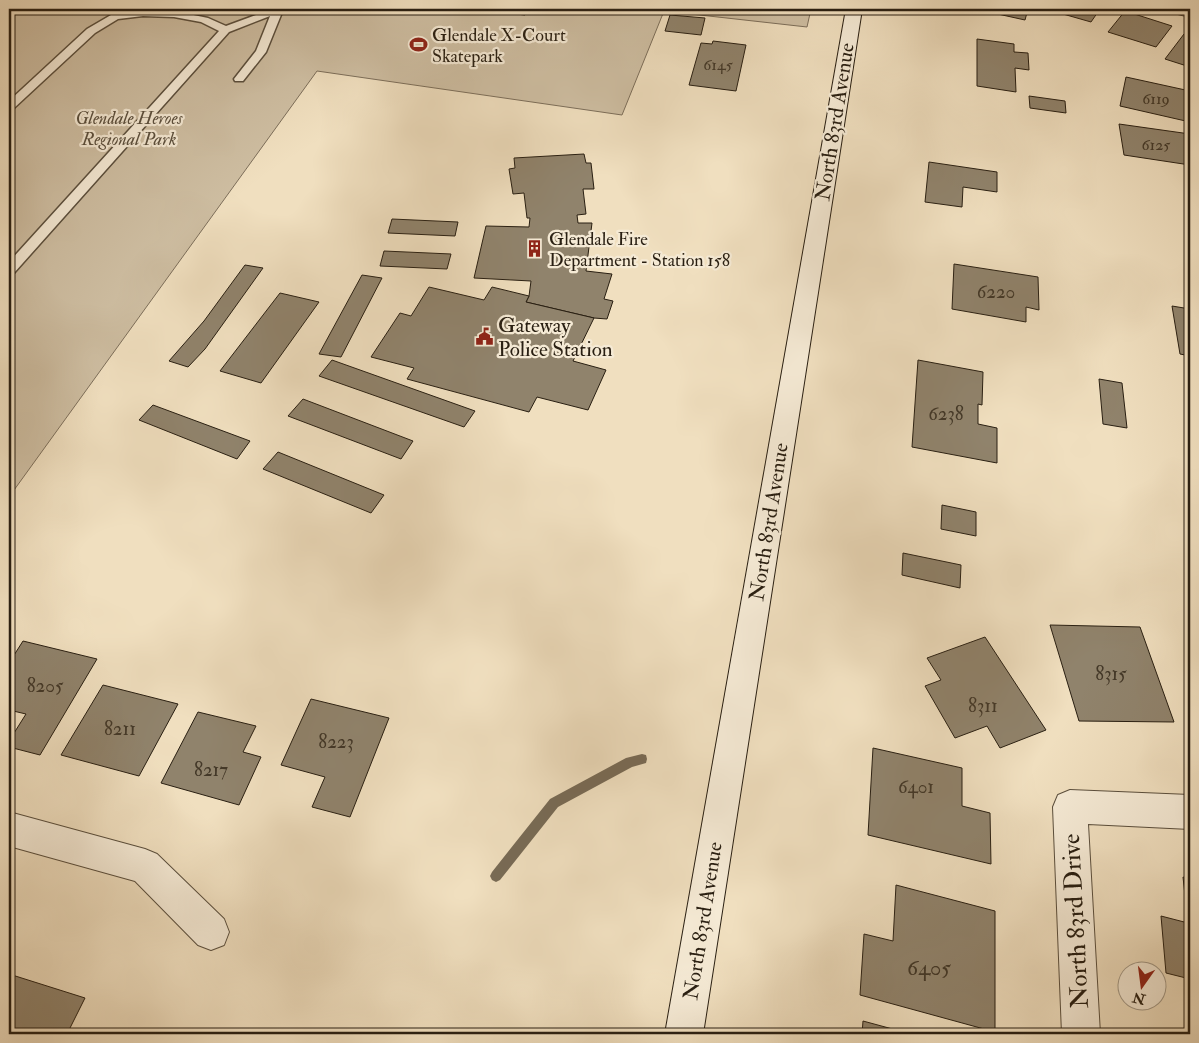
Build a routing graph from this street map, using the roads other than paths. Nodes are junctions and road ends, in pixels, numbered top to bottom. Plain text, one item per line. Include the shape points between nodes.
1 (279, 9) edge
2 (854, 9) edge
3 (1180, 9) edge
4 (1190, 12) edge
5 (225, 30) junction
6 (239, 79) dead end
7 (9, 107) edge
8 (9, 270) edge
9 (1190, 812) edge
10 (9, 829) edge
11 (211, 932) dead end
12 (684, 1034) edge
13 (1081, 1034) edge

1 - 5 lane
1 - 6 lane via 262,52
2 - 12 main road, North 83rd Avenue
3 - 4 main road
5 - 7 lane via 217,23 202,19 151,12 117,16 91,30
5 - 8 lane
9 - 13 main road, North 83rd Drive via 1070,808
10 - 11 main road via 145,866

